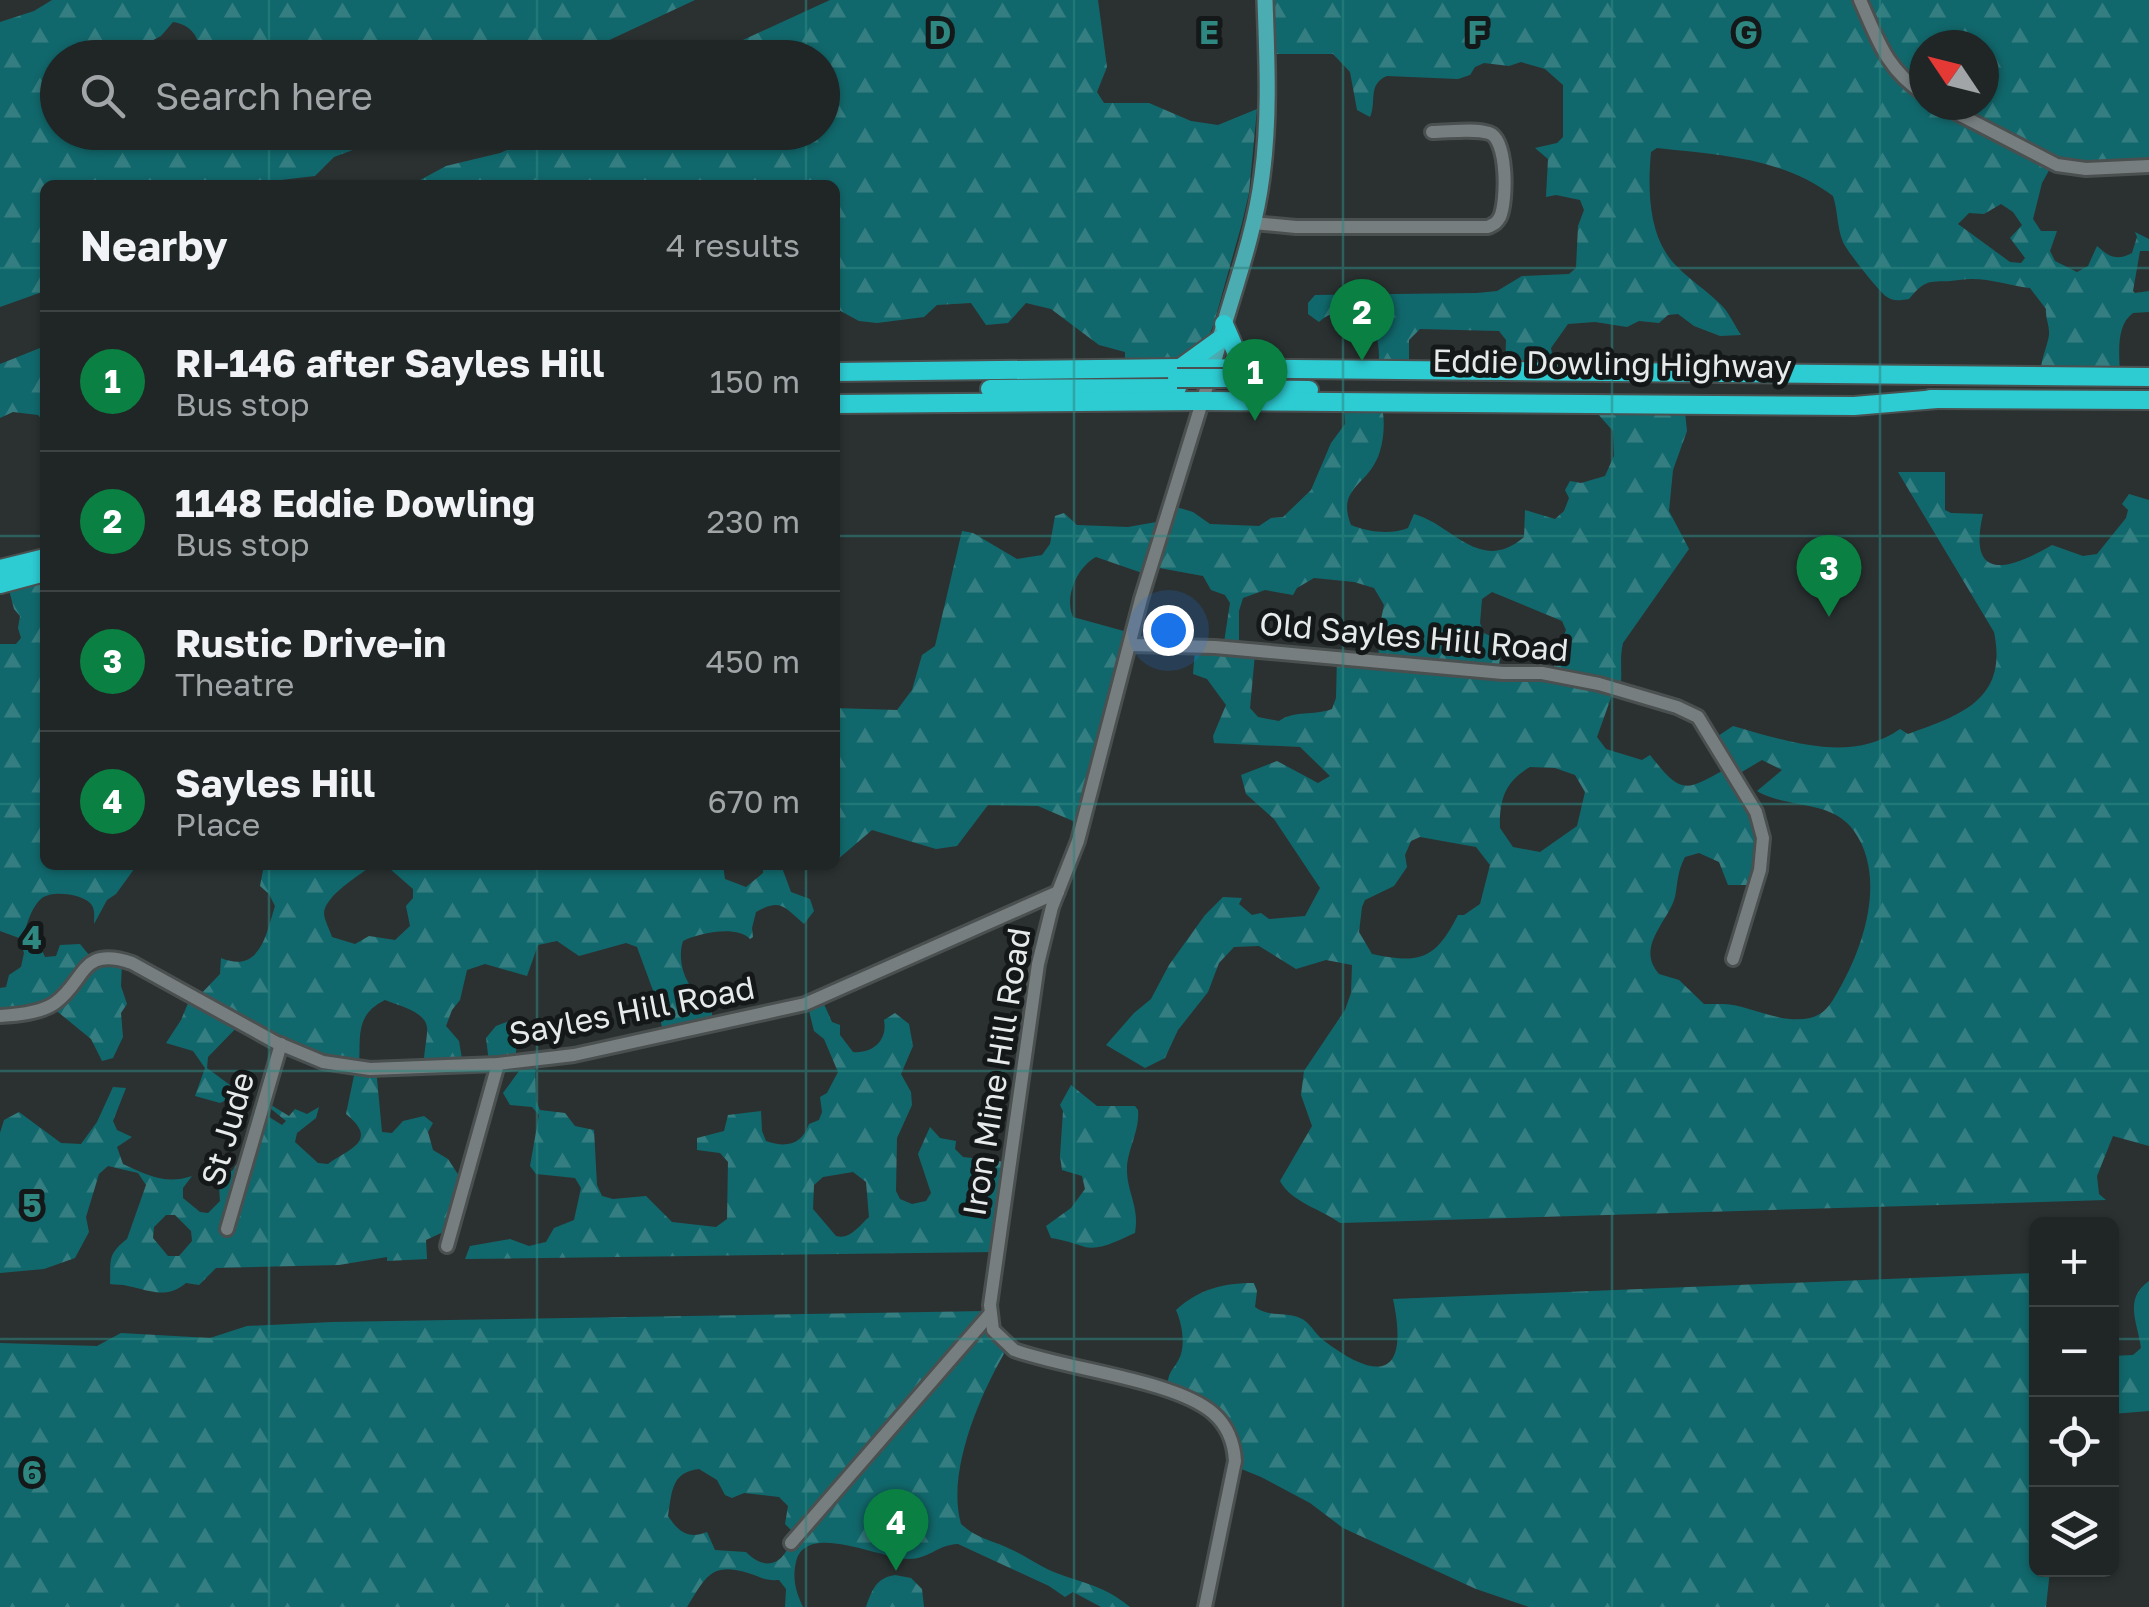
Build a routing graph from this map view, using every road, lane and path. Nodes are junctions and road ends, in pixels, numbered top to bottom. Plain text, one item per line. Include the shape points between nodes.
1 (1265, 0) edge
2 (1860, 0) edge
3 (1909, 84) edge
4 (1970, 120) edge
5 (1432, 132) dead end
6 (2149, 166) edge
7 (1253, 223) junction
8 (1222, 332) junction
9 (1212, 368) junction
10 (840, 372) edge
11 (2149, 377) edge
12 (1178, 378) junction
13 (1246, 378) junction
14 (840, 381) edge
15 (2149, 386) edge
16 (840, 392) edge
17 (1937, 399) junction
18 (2149, 400) edge
19 (1202, 401) junction
20 (840, 404) edge
21 (40, 559) edge
22 (0, 569) edge
23 (40, 573) edge
24 (0, 584) edge
25 (1130, 644) junction
26 (1058, 892) junction
27 (1733, 959) dead end
28 (0, 1016) edge
29 (281, 1044) junction
30 (498, 1064) junction
31 (227, 1229) dead end
32 (448, 1246) dead end
33 (990, 1314) junction
34 (791, 1543) dead end
35 (1205, 1607) edge

1 - 7 main road via 1268,98
2 - 3 street via 1886,59
4 - 6 street via 2057,165
5 - 7 street via 1489,132 1498,139 1503,201 1488,228
7 - 8 main road
8 - 9 main road
8 - 12 highway
8 - 13 highway
9 - 12 highway
9 - 13 highway
9 - 19 street
10 - 12 highway
11 - 13 highway
12 - 13 highway, Eddie Dowling Highway, bridge
12 - 14 highway, Eddie Dowling Highway
12 - 16 highway, Eddie Dowling Highway
13 - 15 highway, Eddie Dowling Highway
13 - 17 highway, Eddie Dowling Highway
17 - 18 highway, Eddie Dowling Highway
17 - 19 highway via 1854,406
19 - 20 highway
19 - 25 street, Iron Mine Hill Road
21 - 22 highway
23 - 24 highway
25 - 26 street, Iron Mine Hill Road
25 - 27 street, Old Sayles Hill Road via 1542,673 1688,711 1756,812 1763,838
26 - 30 street, Sayles Hill Road via 805,1004 574,1055
26 - 33 street, Iron Mine Hill Road via 1038,964
28 - 29 street, Sayles Hill Road via 54,1004 88,964 110,957 132,962
29 - 30 street, Sayles Hill Road via 353,1068
29 - 31 street, St Jude
30 - 32 street
33 - 34 street
33 - 35 street via 992,1330 1014,1350 1184,1396 1220,1420 1235,1461

